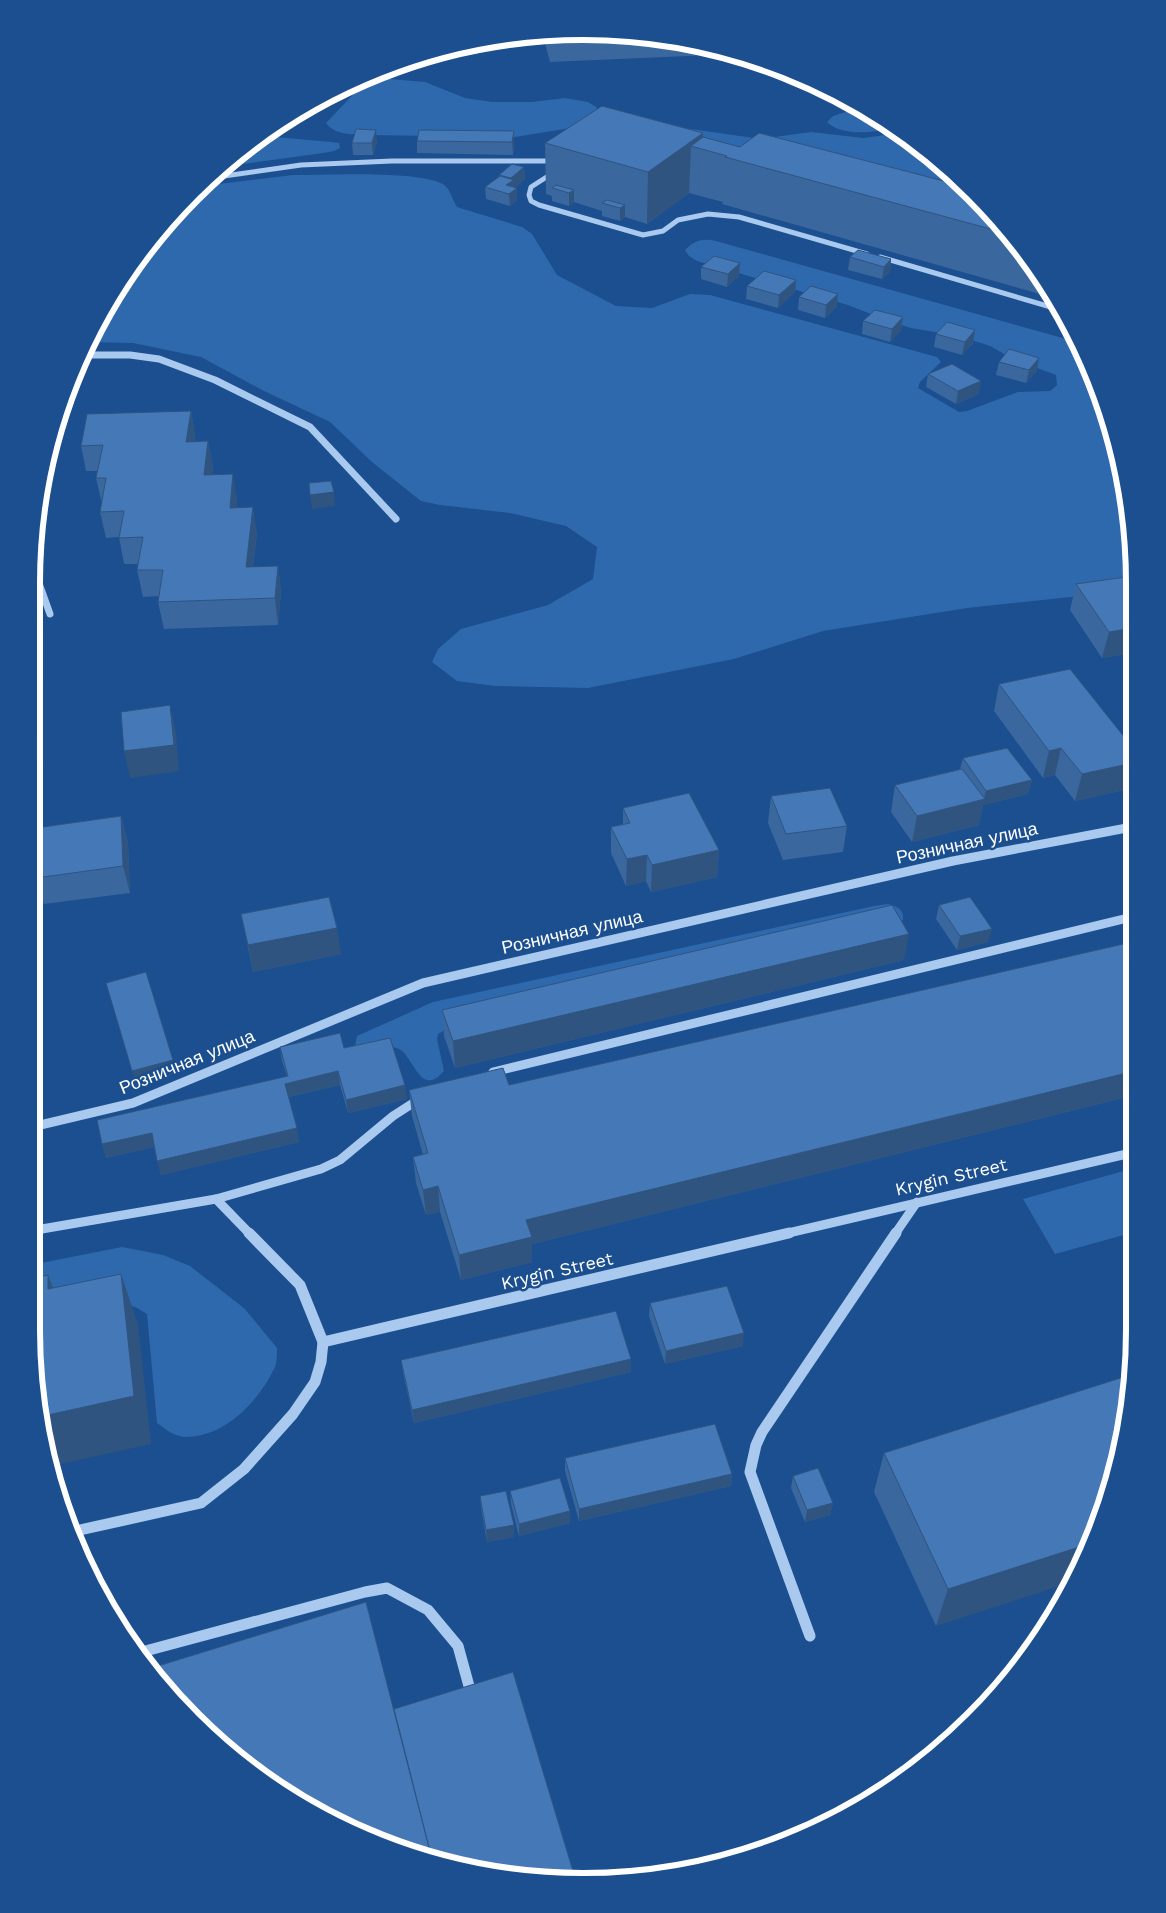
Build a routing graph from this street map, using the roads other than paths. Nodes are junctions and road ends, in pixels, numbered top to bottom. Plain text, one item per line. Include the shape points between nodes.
1 (564, 156) dead end
2 (562, 168) edge
3 (224, 176) edge
4 (950, 269) edge
5 (944, 275) junction
6 (1050, 306) edge
7 (90, 355) edge
8 (396, 519) dead end
9 (40, 586) edge
10 (50, 614) dead end
11 (1126, 828) edge
12 (1126, 918) edge
13 (479, 1075) edge
14 (431, 1092) edge
15 (40, 1125) edge
16 (1126, 1154) edge
17 (216, 1199) junction
18 (917, 1202) junction
19 (40, 1229) edge
20 (323, 1342) junction
21 (78, 1530) edge
22 (810, 1636) dead end
23 (146, 1652) edge
24 (476, 1712) edge

1 - 3 street via 527,162 392,161 300,165
2 - 5 street via 531,187 529,195 532,201 643,235 663,231 678,220 708,214 739,217
4 - 5 street
5 - 6 street
7 - 8 street via 159,359 214,380 310,427
9 - 10 street
11 - 15 street, Розничная улица via 953,861 423,983 133,1103
12 - 13 street
14 - 17 street via 394,1116 340,1160 321,1169
16 - 18 street, Krygin Street
17 - 19 street
17 - 20 street via 300,1285
18 - 20 street, Krygin Street
18 - 22 street via 756,1445 750,1472
20 - 21 street via 315,1382 293,1414 244,1469 201,1503
23 - 24 street via 387,1588 428,1610 458,1646

